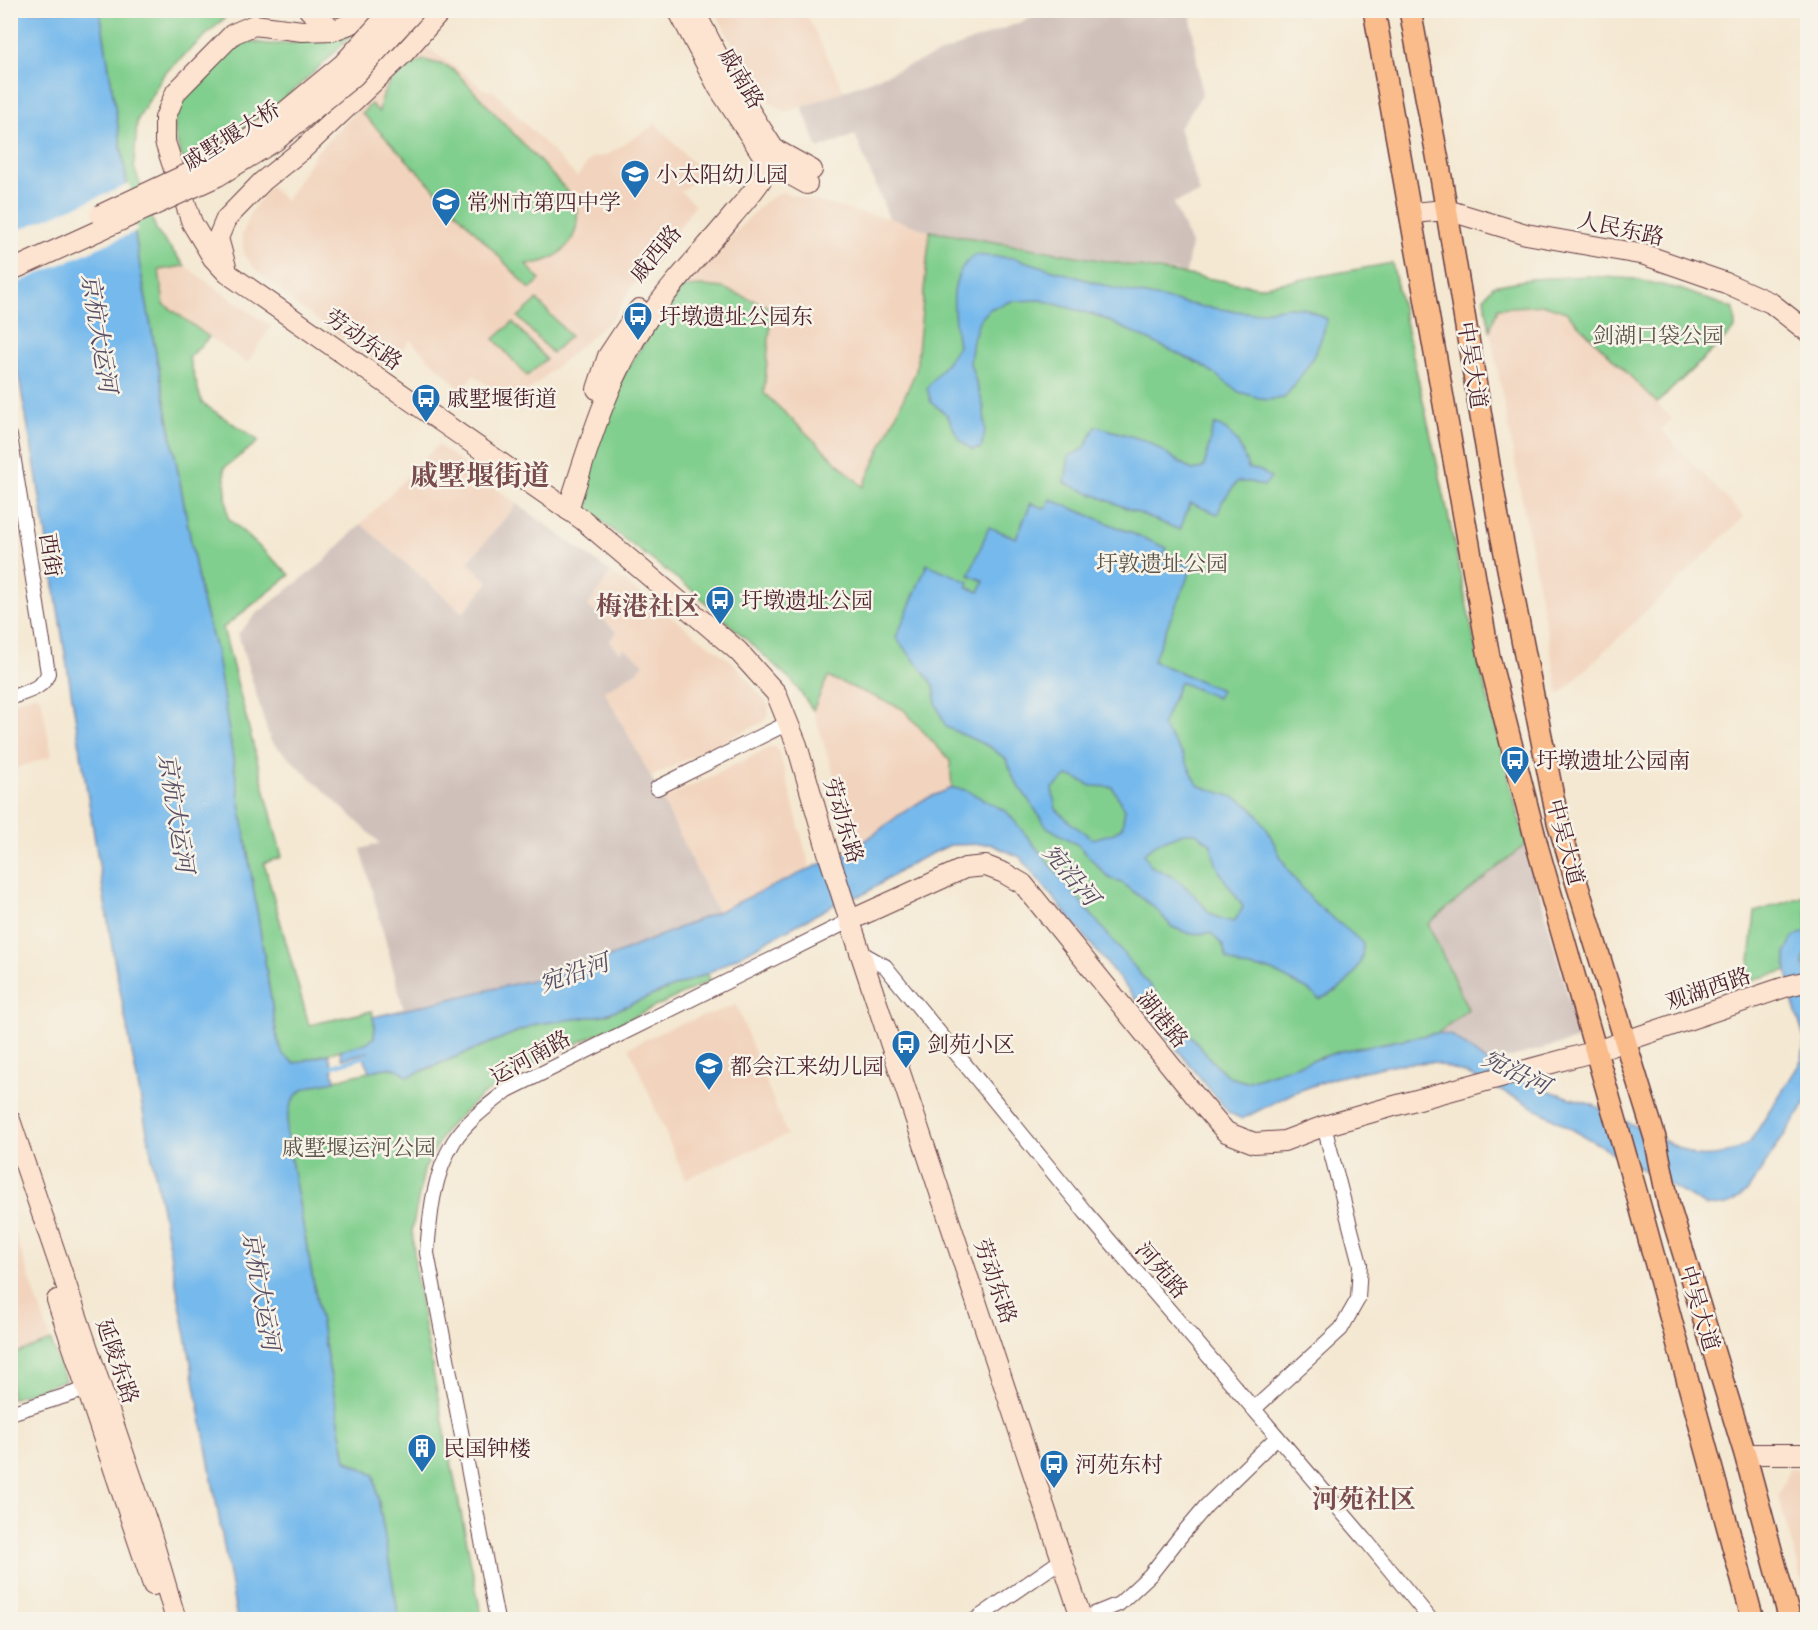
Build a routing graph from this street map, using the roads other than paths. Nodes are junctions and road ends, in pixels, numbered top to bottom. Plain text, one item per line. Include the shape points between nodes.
1 (256, 10) edge
2 (309, 10) edge
3 (369, 10) edge
4 (392, 10) edge
5 (415, 10) edge
6 (442, 10) edge
7 (678, 10) edge
8 (694, 10) edge
9 (1374, 10) edge
10 (1410, 10) edge
11 (334, 30) junction
12 (233, 34) junction
13 (770, 157) junction
14 (810, 177) dead end
15 (1447, 210) junction
16 (1411, 213) junction
17 (10, 256) edge
18 (10, 271) edge
19 (227, 273) junction
20 (1808, 332) edge
21 (10, 436) edge
22 (563, 506) junction
23 (10, 698) edge
24 (788, 723) junction
25 (657, 788) dead end
26 (848, 912) junction
27 (860, 952) junction
28 (1808, 981) edge
29 (1625, 1041) junction
30 (1596, 1051) junction
31 (10, 1120) edge
32 (1324, 1126) junction
33 (10, 1161) edge
34 (94, 1387) junction
35 (1254, 1409) junction
36 (10, 1413) edge
37 (1278, 1437) junction
38 (1808, 1454) edge
39 (1745, 1455) junction
40 (1064, 1559) junction
41 (1082, 1619) edge
42 (164, 1620) edge
43 (176, 1620) edge
44 (497, 1620) edge
45 (975, 1620) edge
46 (1431, 1620) edge
47 (1753, 1620) edge
48 (1790, 1620) edge

1 - 12 street, 劳动东路
2 - 11 street
3 - 11 street via 358,21
4 - 17 street, 戚墅堰大桥, bridge via 343,64 263,130 215,161
5 - 18 street, 戚墅堰大桥, bridge via 354,76 275,141 218,176
6 - 19 street via 404,53 302,150 263,180 226,219 218,238
7 - 13 street, 戚南路 via 718,87
8 - 13 street, 戚南路
9 - 16 main road, 中吴大道
10 - 15 main road, 中吴大道
11 - 12 street via 254,25
12 - 19 street, 劳动东路 via 176,92 165,118 165,142 192,223
13 - 14 street, 戚南路
13 - 22 street, 戚西路 via 753,191 664,297 621,362
15 - 16 street, 人民东路
15 - 20 street, 人民东路 via 1526,234 1645,255 1772,303
15 - 29 main road, 中吴大道 via 1498,518 1558,822
16 - 30 main road, 中吴大道 via 1489,657 1538,849
19 - 22 street, 劳动东路
21 - 23 street, 西街 via 48,673 42,685
22 - 24 street, 劳动东路 via 738,651 776,693
24 - 25 street
24 - 26 street, 劳动东路
26 - 27 street, 劳动东路
26 - 32 street, 湖港路 via 965,868 986,866 1004,873 1023,884 1226,1132 1254,1143 1284,1141
26 - 44 street, 运河南路 via 508,1090 483,1109 455,1140 442,1165 431,1203 426,1253
27 - 35 street, 河苑路 via 885,966 1086,1213
27 - 40 street, 劳动东路
28 - 29 street, 观湖西路
29 - 30 street
29 - 39 main road, 中吴大道 via 1655,1138 1669,1206
30 - 32 street, 湖港路
30 - 47 main road, 中吴大道
31 - 34 street, 延陵东路
32 - 35 street via 1360,1264 1358,1299 1341,1329
33 - 34 street, 延陵东路
34 - 36 street
34 - 42 street, 延陵东路
34 - 43 street, 延陵东路 via 150,1531
35 - 37 street, 河苑路
37 - 41 street via 1206,1506 1150,1575 1119,1604
37 - 46 street, 河苑路
38 - 39 street
39 - 48 main road, 中吴大道
40 - 41 street, 劳动东路
40 - 45 street

